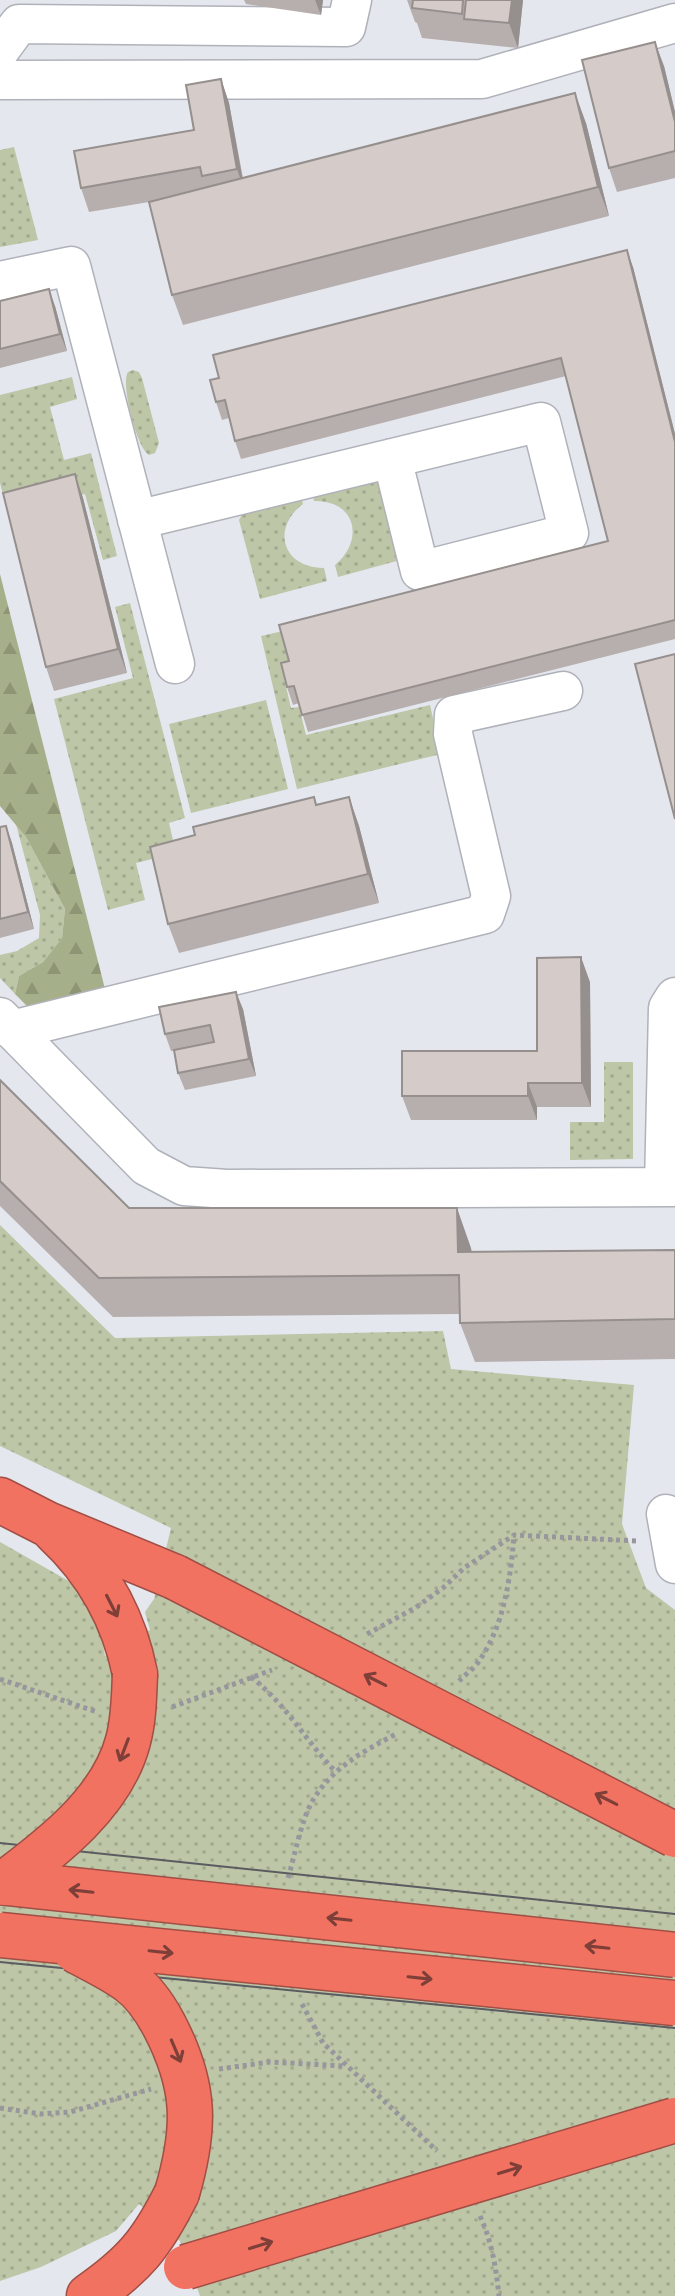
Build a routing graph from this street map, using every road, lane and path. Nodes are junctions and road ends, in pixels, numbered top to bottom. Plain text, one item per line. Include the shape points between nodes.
1 (352, 0) edge
2 (174, 13) edge
3 (675, 23) edge
4 (0, 50) edge
5 (0, 80) edge
6 (0, 281) edge
7 (392, 458) junction
8 (137, 520) junction
9 (175, 664) dead end
10 (563, 691) dead end
11 (675, 997) edge
12 (6, 1023) edge
13 (670, 1187) edge
14 (0, 1500) edge
15 (666, 1514) dead end
16 (47, 1524) junction
17 (675, 1564) edge
18 (251, 1677) dead end
19 (335, 1771) dead end
20 (675, 1835) edge
21 (2, 1882) edge
22 (0, 1935) edge
23 (63, 1943) junction
24 (675, 1955) edge
25 (675, 2003) edge
26 (675, 2120) edge
27 (89, 2296) edge
28 (97, 2296) edge

1 - 2 street via 346,27
2 - 4 street via 19,24
3 - 5 street via 482,79
6 - 8 street via 71,266
7 - 7 street via 541,422 569,533 420,571
7 - 8 street
8 - 9 street
10 - 12 street via 454,715 453,734 491,896 485,914
11 - 13 street via 668,1008
12 - 13 street via 146,1166 184,1186
14 - 16 highway
15 - 17 street
20 -> 16 highway, bridge via 175,1577
16 -> 21 highway, bridge via 100,1584 129,1642 134,1710 128,1743 92,1806 43,1854
18 - 19 path via 274,1695
24 -> 21 highway, bridge
22 - 23 highway, bridge
23 -> 25 highway, bridge
23 -> 27 highway, bridge via 131,1982 157,2012 188,2082 191,2121 177,2193 144,2249 123,2273
28 -> 26 highway, bridge

